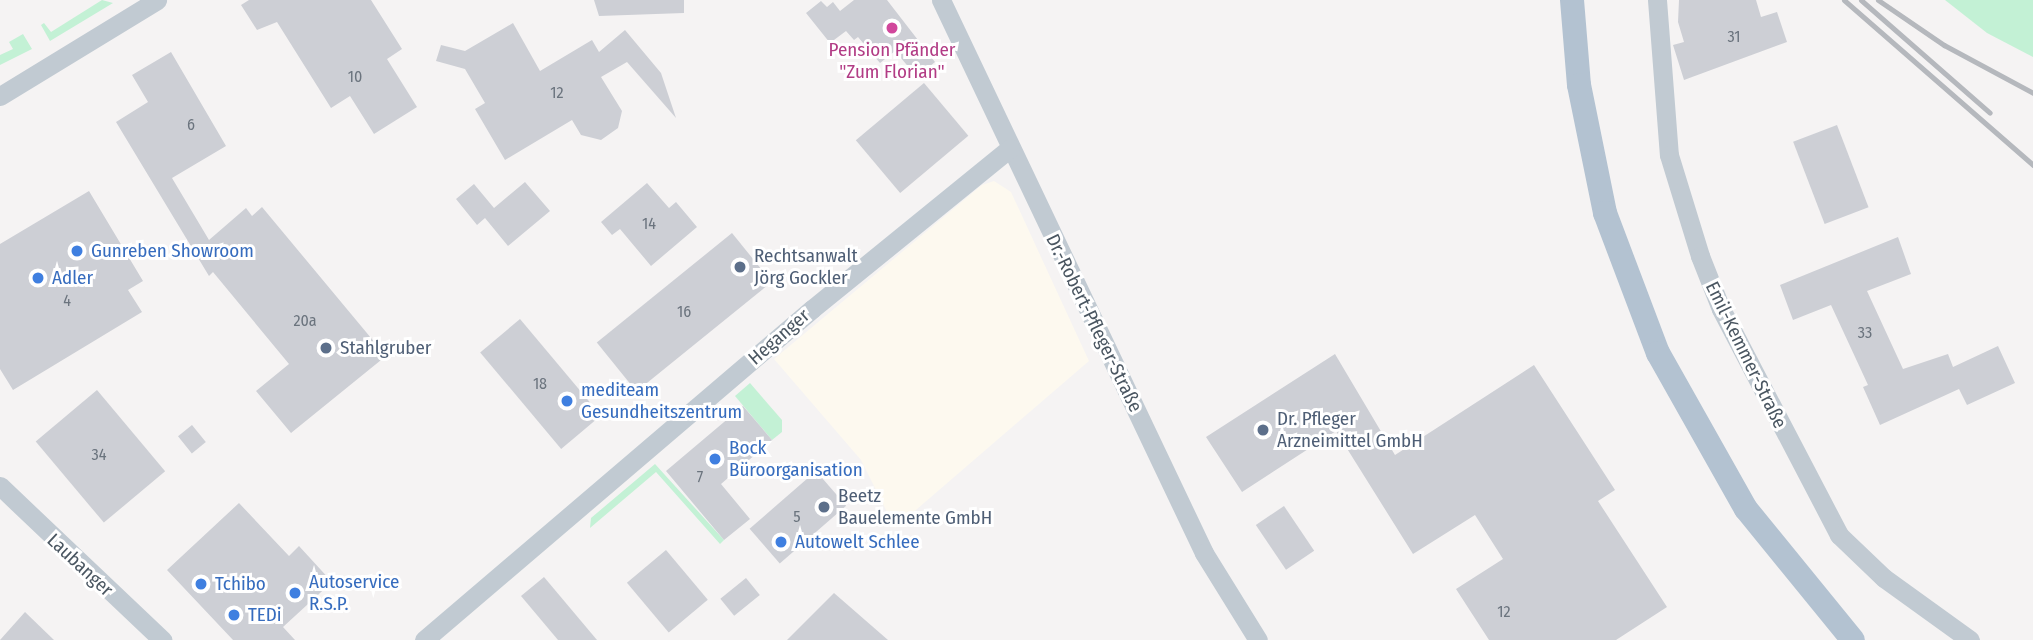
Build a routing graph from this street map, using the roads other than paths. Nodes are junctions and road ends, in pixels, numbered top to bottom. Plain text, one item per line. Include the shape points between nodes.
1 (157, 0) edge
2 (941, 0) edge
3 (1572, 0) edge
4 (1657, 0) edge
5 (0, 96) edge
6 (1010, 148) junction
7 (0, 486) edge
8 (1835, 629) edge
9 (162, 640) edge
10 (424, 640) edge
11 (1258, 640) edge
12 (1853, 640) edge
13 (1970, 640) edge

1 - 5 street
2 - 6 street, Dr.-Robert-Pfleger-Straße
3 - 8 main road via 1580,85 1605,212 1658,354 1746,509
4 - 13 street, Emil-Kemmer-Straße via 1669,155 1721,309 1839,535 1884,578
6 - 10 street, Heganger via 812,309
6 - 11 street, Dr.-Robert-Pfleger-Straße via 1204,553
7 - 9 street, Laubanger
8 - 12 main road

